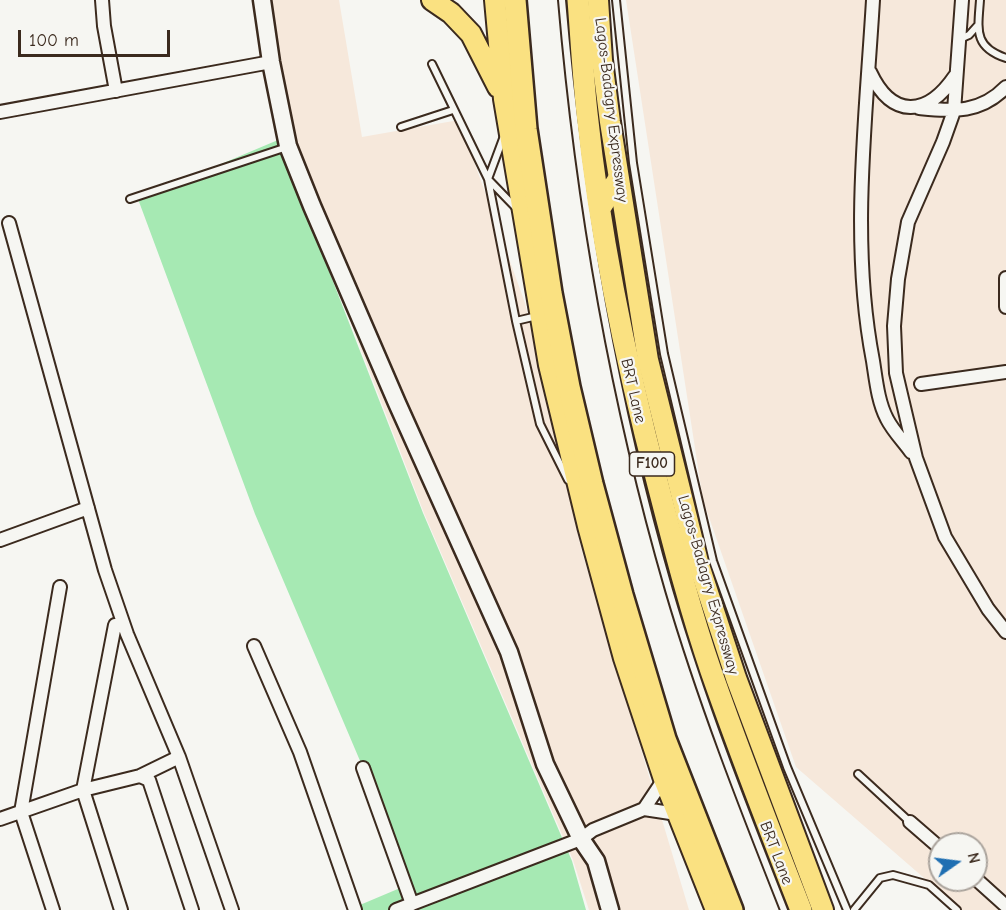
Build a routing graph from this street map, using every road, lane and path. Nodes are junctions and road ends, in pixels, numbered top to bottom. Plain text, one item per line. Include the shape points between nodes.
1 (102, 0) edge
2 (261, 0) edge
3 (432, 0) edge
4 (495, 0) edge
5 (516, 0) edge
6 (562, 0) edge
7 (578, 0) edge
8 (598, 0) edge
9 (616, 0) edge
10 (873, 0) edge
11 (962, 0) edge
12 (980, 0) edge
13 (978, 25) junction
14 (960, 39) junction
15 (1006, 58) edge
16 (271, 62) junction
17 (432, 64) dead end
18 (869, 71) junction
19 (956, 74) junction
20 (1006, 87) edge
21 (116, 91) junction
22 (504, 99) junction
23 (919, 108) junction
24 (453, 110) junction
25 (954, 111) junction
26 (0, 112) edge
27 (508, 124) junction
28 (401, 127) dead end
29 (288, 147) junction
30 (488, 179) junction
31 (618, 180) junction
32 (130, 199) dead end
33 (600, 208) junction
34 (524, 216) junction
35 (9, 223) dead end
36 (1006, 278) edge
37 (1006, 307) edge
38 (541, 316) junction
39 (516, 321) junction
40 (1006, 372) edge
41 (921, 384) dead end
42 (916, 458) junction
43 (87, 508) junction
44 (585, 513) junction
45 (0, 540) edge
46 (60, 587) dead end
47 (115, 625) dead end
48 (1006, 632) edge
49 (254, 646) dead end
50 (179, 757) junction
51 (363, 768) dead end
52 (858, 774) dead end
53 (140, 776) junction
54 (664, 779) junction
55 (83, 789) junction
56 (644, 809) junction
57 (21, 812) junction
58 (677, 814) junction
59 (0, 819) edge
60 (910, 822) joint
61 (928, 838) edge
62 (581, 839) junction
63 (988, 890) edge
64 (412, 904) junction
65 (1006, 906) edge
66 (53, 910) edge
67 (121, 910) edge
68 (192, 910) edge
69 (232, 910) edge
70 (355, 910) edge
71 (396, 910) edge
72 (600, 910) edge
73 (610, 910) edge
74 (716, 910) edge
75 (734, 910) edge
76 (784, 910) edge
77 (801, 910) edge
78 (823, 910) edge
79 (848, 910) edge
80 (854, 910) edge
81 (957, 910) edge

1 - 21 street
2 - 16 main road
3 - 22 main road via 463,24 478,45
4 - 22 main road
5 - 75 highway via 526,129 551,293 572,397 604,529 665,739
6 - 76 lane, BRT Lane via 586,214 611,359 669,589 716,733
7 - 33 highway, Lagos-Badagry Expressway / F100 via 587,114
8 - 31 main road, Lagos-Badagry Expressway
9 - 79 lane via 633,163 664,354 713,561 787,767
10 - 18 street
11 - 14 street
12 - 13 lane
13 - 14 lane via 969,36
13 - 15 lane via 984,45
14 - 19 street
16 - 21 street
16 - 29 main road
17 - 24 lane
18 - 23 street via 883,95
18 - 42 street via 860,243 869,340 886,418
19 - 23 street via 939,96
19 - 25 street
20 - 25 street via 989,101
21 - 26 street
22 - 27 main road
23 - 25 street
24 - 28 lane
24 - 30 lane
25 - 42 street via 908,222 897,279 896,373
27 - 30 lane
27 - 34 main road
29 - 32 lane
29 - 62 main road via 509,652 545,764
30 - 34 lane
30 - 39 lane
31 - 33 highway
31 - 78 main road, Lagos-Badagry Expressway via 648,360 698,562 735,678
33 - 77 highway, Lagos-Badagry Expressway / F100 via 629,369 678,564 711,670
34 - 38 main road
35 - 43 street
36 - 37 street
38 - 39 lane
38 - 44 main road
39 - 44 lane via 540,424
40 - 41 street
42 - 48 street via 945,537
43 - 45 street
43 - 50 street via 127,634
44 - 54 main road via 624,658
46 - 57 street
47 - 55 street
49 - 70 street via 300,752
50 - 53 street
50 - 69 street
51 - 64 street
52 - 60 lane
53 - 55 street
53 - 68 street via 149,780
54 - 56 street
54 - 58 main road
55 - 57 street
55 - 67 street
56 - 58 street
56 - 62 street
57 - 59 street
57 - 66 street
58 - 74 main road
60 - 61 street
62 - 64 street
62 - 72 main road
62 - 73 main road via 596,861
63 - 65 street
64 - 71 street
80 - 81 lane via 880,878 893,875 930,885

